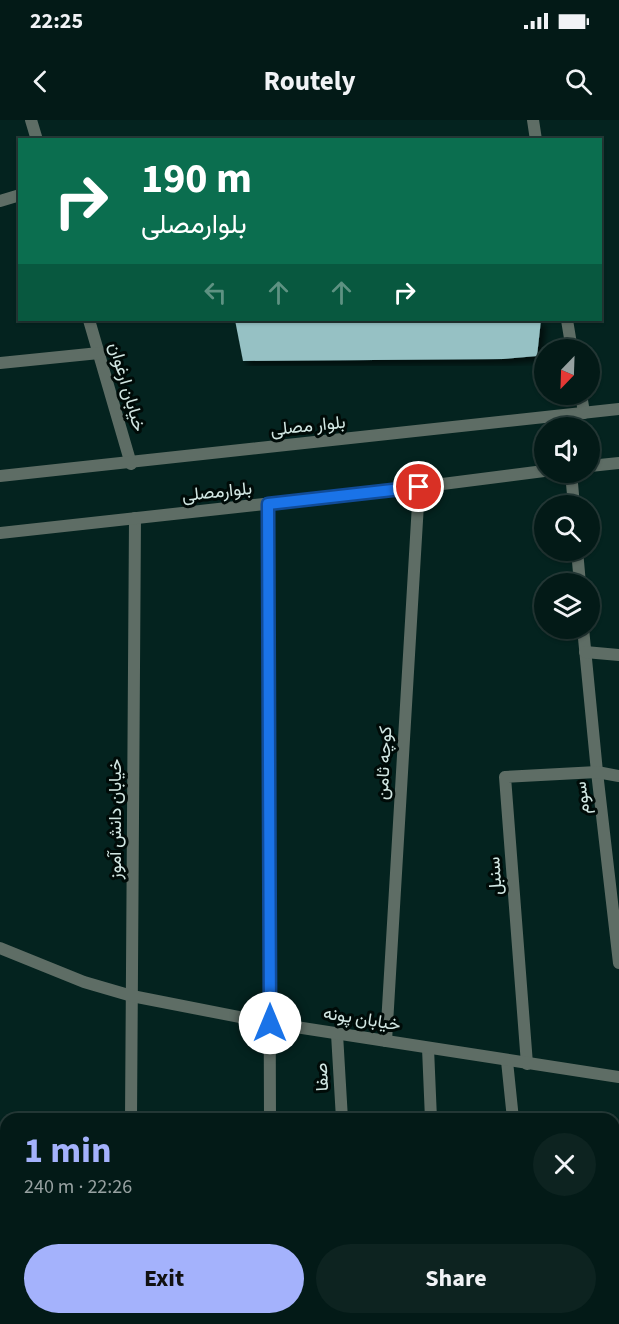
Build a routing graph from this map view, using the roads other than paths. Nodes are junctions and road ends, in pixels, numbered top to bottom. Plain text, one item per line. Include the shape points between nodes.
1 (31, 120) edge
2 (533, 120) edge
3 (36, 138) edge
4 (536, 138) edge
5 (18, 196) edge
6 (0, 201) edge
7 (89, 321) edge
8 (567, 321) edge
9 (570, 339) edge
10 (99, 353) junction
11 (0, 363) edge
12 (582, 405) edge
13 (619, 409) edge
14 (584, 413) junction
15 (619, 463) edge
16 (131, 464) junction
17 (600, 465) edge
18 (534, 472) edge
19 (0, 476) edge
20 (419, 487) junction
21 (268, 504) junction
22 (135, 518) junction
23 (0, 533) edge
24 (584, 639) edge
25 (585, 652) junction
26 (619, 655) edge
27 (597, 772) junction
28 (619, 776) edge
29 (0, 948) edge
30 (619, 963) edge
31 (132, 996) junction
32 (270, 1023) junction
33 (337, 1034) junction
34 (386, 1041) junction
35 (428, 1048) junction
36 (507, 1061) junction
37 (527, 1064) junction
38 (619, 1077) edge
39 (131, 1113) edge
40 (270, 1113) edge
41 (342, 1113) edge
42 (431, 1113) edge
43 (512, 1113) edge

1 - 3 street
2 - 4 street
5 - 6 street
7 - 10 street, خیابان ارغوان
8 - 9 street
10 - 11 street
10 - 16 street, خیابان ارغوان
12 - 14 street
13 - 14 street, بلوار مصلی
14 - 16 street, بلوار مصلی
15 - 17 street
16 - 19 street, بلوار مصلی
18 - 20 street, بلوارمصلی
20 - 21 street, بلوارمصلی
20 - 34 street, کوچه ثامن
21 - 22 street, بلوارمصلی
21 - 32 street
22 - 23 street, بلوارمصلی
22 - 31 street, خیابان دانش آموز
24 - 25 street, سوم
25 - 26 street
25 - 27 street, سوم
27 - 28 street
27 - 30 street, سوم
27 - 37 street, سنبل via 505,777
29 - 31 street, خیابان پونه via 84,982
31 - 32 street, خیابان پونه
31 - 39 street, خیابان دانش آموز
32 - 33 street, خیابان پونه
32 - 40 street
33 - 34 street, خیابان پونه
33 - 41 street, صفا
34 - 35 street, خیابان پونه
35 - 36 street, خیابان پونه
35 - 42 street
36 - 37 street, خیابان پونه
36 - 43 street
37 - 38 street, خیابان پونه

